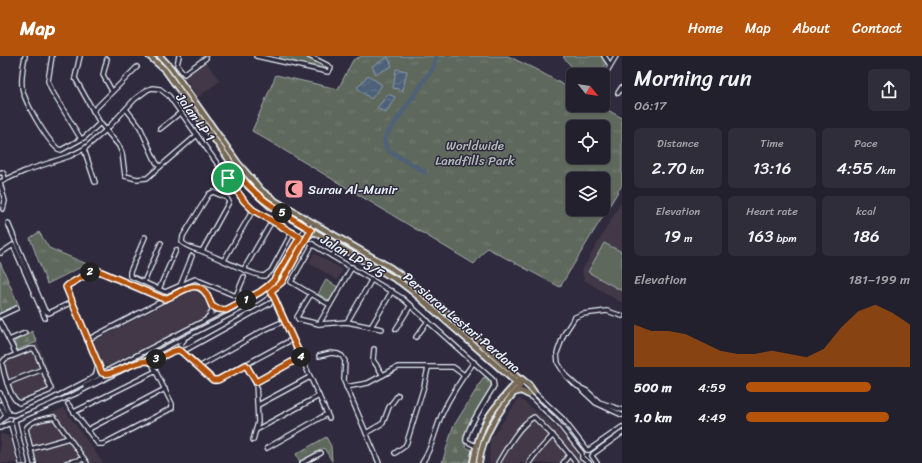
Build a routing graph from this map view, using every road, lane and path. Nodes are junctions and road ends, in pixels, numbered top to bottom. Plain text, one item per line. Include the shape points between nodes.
1 (25, 56) edge
2 (52, 56) edge
3 (80, 56) edge
4 (149, 56) edge
5 (160, 56) edge
6 (179, 56) edge
7 (256, 56) edge
8 (309, 56) edge
9 (604, 56) edge
10 (616, 56) edge
11 (206, 58) dead end
12 (107, 59) dead end
13 (610, 65) junction
14 (137, 67) dead end
15 (608, 68) edge
16 (622, 87) edge
17 (112, 91) junction
18 (618, 93) dead end
19 (126, 109) junction
20 (93, 111) junction
21 (180, 113) junction
22 (100, 123) junction
23 (106, 130) junction
24 (160, 130) dead end
25 (197, 135) junction
26 (81, 139) junction
27 (84, 149) junction
28 (238, 163) junction
29 (233, 166) junction
30 (160, 167) junction
31 (237, 172) junction
32 (0, 173) edge
33 (228, 178) junction
34 (5, 180) junction
35 (0, 182) edge
36 (95, 182) dead end
37 (3, 209) dead end
38 (253, 210) junction
39 (272, 221) junction
40 (312, 222) junction
41 (8, 223) dead end
42 (310, 229) junction
43 (292, 232) junction
44 (145, 237) dead end
45 (300, 237) junction
46 (306, 238) junction
47 (160, 242) dead end
48 (313, 244) junction
49 (339, 246) junction
50 (176, 250) dead end
51 (202, 251) junction
52 (1, 252) dead end
53 (192, 256) dead end
54 (332, 256) junction
55 (224, 260) junction
56 (352, 267) junction
57 (244, 269) junction
58 (244, 277) dead end
59 (372, 279) junction
60 (144, 282) junction
61 (179, 286) junction
62 (268, 286) junction
63 (159, 289) junction
64 (182, 291) junction
65 (271, 291) junction
66 (392, 291) junction
67 (311, 294) junction
68 (156, 295) junction
69 (166, 299) junction
70 (276, 300) junction
71 (72, 302) junction
72 (159, 302) junction
73 (330, 305) junction
74 (410, 305) junction
75 (212, 306) junction
76 (17, 308) dead end
77 (226, 310) junction
78 (0, 316) edge
79 (622, 316) edge
80 (45, 318) dead end
81 (284, 320) junction
82 (428, 321) junction
83 (0, 322) edge
84 (347, 322) junction
85 (198, 324) junction
86 (319, 324) junction
87 (371, 327) junction
88 (382, 329) dead end
89 (396, 329) dead end
90 (84, 332) junction
91 (25, 333) dead end
92 (193, 333) junction
93 (97, 335) junction
94 (416, 338) dead end
95 (293, 339) junction
96 (10, 340) junction
97 (88, 340) junction
98 (181, 342) junction
99 (90, 346) junction
100 (374, 349) dead end
101 (181, 351) junction
102 (171, 352) junction
103 (16, 354) junction
104 (319, 356) dead end
105 (301, 357) junction
106 (152, 362) junction
107 (474, 362) junction
108 (134, 363) junction
109 (98, 365) junction
110 (246, 365) junction
111 (128, 367) junction
112 (199, 367) junction
113 (43, 368) junction
114 (428, 368) junction
115 (506, 368) junction
116 (112, 369) junction
117 (156, 371) junction
118 (102, 373) junction
119 (505, 373) junction
120 (464, 375) junction
121 (383, 376) junction
122 (310, 377) junction
123 (92, 378) junction
124 (256, 382) junction
125 (519, 382) junction
126 (8, 383) junction
127 (346, 387) junction
128 (164, 389) junction
129 (582, 390) junction
130 (506, 392) junction
131 (0, 393) edge
132 (513, 393) junction
133 (76, 394) junction
134 (532, 394) junction
135 (398, 395) dead end
136 (318, 396) junction
137 (34, 398) junction
138 (61, 401) junction
139 (0, 404) edge
140 (68, 404) junction
141 (37, 405) junction
142 (258, 405) junction
143 (622, 410) edge
144 (74, 412) junction
145 (622, 415) edge
146 (8, 416) junction
147 (15, 420) junction
148 (0, 422) edge
149 (9, 425) junction
150 (622, 427) edge
151 (0, 428) edge
152 (87, 430) junction
153 (256, 430) junction
154 (366, 433) junction
155 (622, 433) edge
156 (553, 435) junction
157 (69, 438) junction
158 (253, 440) dead end
159 (476, 446) junction
160 (267, 448) dead end
161 (31, 449) junction
162 (588, 450) junction
163 (321, 453) dead end
164 (395, 453) dead end
165 (570, 454) junction
166 (582, 454) junction
167 (592, 455) junction
168 (84, 459) junction
169 (586, 462) edge
170 (21, 463) edge
171 (25, 463) edge
172 (34, 463) edge
173 (66, 463) edge
174 (87, 463) edge
175 (302, 463) edge
176 (379, 463) edge
177 (422, 463) edge
178 (473, 463) edge
179 (479, 463) edge
180 (498, 463) edge
181 (529, 463) edge
182 (563, 463) edge
183 (576, 463) edge
184 (597, 463) edge

1 - 26 street via 23,96 50,141 61,150
2 - 26 street via 48,81
3 - 20 street via 75,78
4 - 29 main road, Persiaran Lestari Perdana via 165,70
5 - 28 main road, Persiaran Lestari Perdana
6 - 11 street via 177,65 184,74
7 - 8 street via 328,72 331,68
9 - 13 street
10 - 13 street
12 - 17 street via 103,75
13 - 15 street
14 - 17 street
16 - 18 street
17 - 20 street
19 - 21 street, Jalan LP 1 via 147,90 156,88 164,91
19 - 23 street, Jalan LP 1
19 - 30 street via 140,128
20 - 22 street
21 - 24 street
21 - 25 street, Jalan LP 1
22 - 23 street
22 - 26 street
23 - 27 street, Jalan LP 1
23 - 30 street via 122,153 125,176 147,178
25 - 30 street
25 - 33 street, Jalan LP 1
27 - 34 street, Jalan LP 1
27 - 36 street
28 - 29 main road
28 - 40 main road, Persiaran Lestari Perdana via 262,191
29 - 31 main road, Persiaran Lestari Perdana
31 - 33 street
31 - 42 main road, Persiaran Lestari Perdana via 247,186 270,206
32 - 34 street via 3,172
33 - 38 street, Jalan LP 1
34 - 35 street, Jalan LP 1
35 - 37 street via 5,201
38 - 39 street, Jalan LP 1
38 - 55 street
39 - 43 street, Jalan LP 1
39 - 57 street
40 - 42 street
40 - 115 main road, Persiaran Lestari Perdana via 406,278 441,306
41 - 71 street via 45,311 49,313
42 - 45 street
42 - 46 main road
42 - 49 main road, Persiaran Lestari Perdana
43 - 45 street, Jalan LP 1
43 - 57 street via 269,273 260,276
44 - 60 street via 130,274
45 - 62 street
46 - 48 street, Jalan LP 3/5
46 - 65 street via 282,282
47 - 60 street
48 - 54 street, Jalan LP 3/5
48 - 67 street via 291,282
49 - 54 street
49 - 119 main road, Persiaran Lestari Perdana via 413,292
50 - 63 street
51 - 51 street via 229,202 227,198 213,192 209,194 182,242
51 - 55 street
52 - 80 street via 13,245
53 - 61 street
54 - 56 street, Jalan LP 3/5
55 - 57 street
56 - 59 street, Jalan LP 3/5
56 - 73 street
58 - 61 street via 236,296 195,279
59 - 66 street, Jalan LP 3/5
59 - 84 street
60 - 63 street
61 - 63 street via 167,292
61 - 64 street
62 - 65 street
62 - 77 street
64 - 69 street
64 - 75 street via 191,286 204,290
65 - 70 street
65 - 92 street
66 - 74 street, Jalan LP 3/5
66 - 87 street
67 - 73 street
67 - 86 street via 298,319
68 - 69 street
68 - 71 street via 120,277 94,270 67,286
68 - 72 street
69 - 72 street
70 - 81 street
70 - 101 street
71 - 90 street
72 - 93 street
73 - 86 street
74 - 82 street, Jalan LP 3/5
74 - 89 street
75 - 77 street
75 - 85 street via 210,315
76 - 78 street
77 - 85 street
79 - 129 street via 607,311 583,314 575,317 564,334 557,353 558,363 566,376
81 - 95 street
81 - 112 street
82 - 94 street
82 - 107 street, Jalan LP 3/5
83 - 96 street
84 - 86 street
84 - 87 street
85 - 116 street
87 - 88 street
90 - 93 street via 92,336
90 - 97 street
91 - 96 street
92 - 98 street
92 - 108 street
93 - 97 street
93 - 99 street via 92,339
95 - 105 street
95 - 110 street
96 - 103 street
97 - 99 street
98 - 101 street
98 - 102 street
99 - 109 street
100 - 121 street via 373,360
101 - 102 street
101 - 112 street
102 - 106 street
103 - 113 street via 34,349
103 - 126 street via 5,359 2,365
104 - 127 street via 331,353 342,356 345,361 343,373
105 - 122 street
105 - 124 street
106 - 108 street
106 - 117 street
107 - 120 street
107 - 159 street, Jalan LP 3/5 via 495,383 466,436 466,441
108 - 111 street
109 - 116 street
109 - 118 street
109 - 123 street
110 - 112 street via 215,381
110 - 124 street
111 - 118 street via 107,375
111 - 133 street
113 - 126 street
113 - 137 street via 50,386 49,391
114 - 120 street via 453,367
114 - 121 street via 398,367
114 - 164 street via 407,442
115 - 125 main road, Persiaran Lestari Perdana
115 - 134 main road via 529,385
116 - 118 street
117 - 128 street
117 - 144 street
118 - 123 street
118 - 133 street via 101,378
119 - 125 main road, Persiaran Lestari Perdana
119 - 130 main road via 511,382
120 - 177 street via 442,414
121 - 127 street via 368,383
122 - 136 street
122 - 142 street
123 - 141 street
124 - 142 street
125 - 130 main road
125 - 132 main road
125 - 134 street, Persiaran Lestari Perdana
126 - 137 street via 18,403
127 - 154 street
128 - 152 street
128 - 152 street via 172,408 101,445
129 - 143 street via 587,391 599,402
129 - 145 street via 596,403
130 - 159 main road via 489,414
131 - 146 street
132 - 134 main road via 521,391
132 - 179 main road via 487,434
133 - 138 street
133 - 140 street via 69,399
134 - 162 street, Persiaran Lestari Perdana via 563,419
134 - 166 street, Persiaran Lestari Perdana
135 - 154 street via 389,407 383,423
136 - 153 street
136 - 160 street via 328,416
137 - 141 street
138 - 140 street
138 - 147 street
139 - 146 street
140 - 144 street
141 - 146 street
142 - 153 street
144 - 152 street
146 - 147 street
146 - 148 street
146 - 149 street via 5,422
147 - 149 street
147 - 171 street
149 - 151 street
149 - 170 street
150 - 162 street
153 - 158 street
154 - 176 street
155 - 167 street
156 - 165 street
156 - 180 street via 532,417 511,441
156 - 181 street
157 - 161 street
157 - 161 street via 54,417 31,423 26,429
157 - 168 street
159 - 178 main road
161 - 172 street
162 - 166 street
162 - 167 street
163 - 175 street
165 - 182 street
165 - 183 street
166 - 169 street
167 - 169 street
167 - 184 street
168 - 173 street
168 - 174 street

